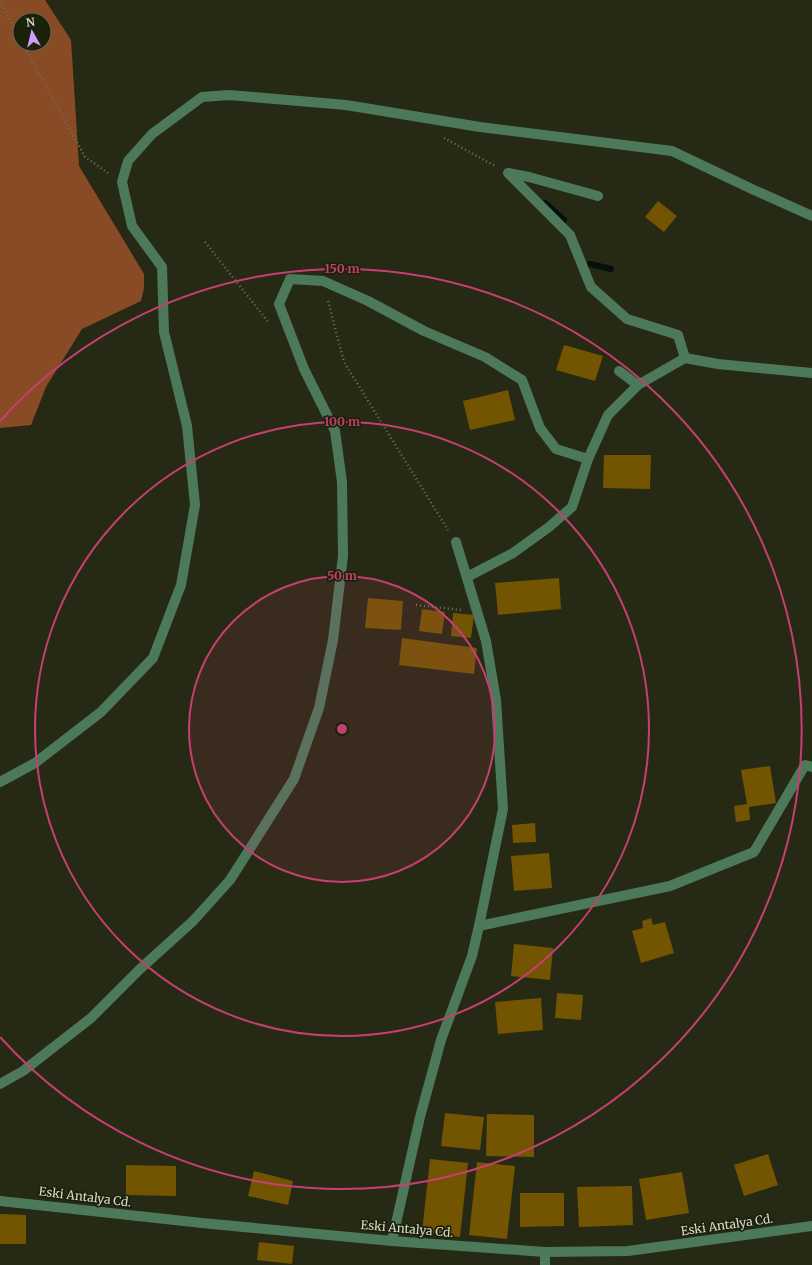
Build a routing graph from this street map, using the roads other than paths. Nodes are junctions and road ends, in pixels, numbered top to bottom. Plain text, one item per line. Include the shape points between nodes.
1 (598, 196) dead end
2 (812, 216) edge
3 (685, 358) junction
4 (619, 371) dead end
5 (812, 373) edge
6 (638, 385) junction
7 (588, 460) junction
8 (456, 542) road end
9 (467, 578) junction
10 (812, 767) edge
11 (0, 782) edge
12 (479, 926) junction
13 (0, 1084) edge
14 (0, 1200) edge
15 (812, 1226) edge
16 (392, 1241) junction
17 (545, 1252) junction
18 (545, 1265) edge

1 - 3 street via 508,173 570,235 591,287 627,319 678,335
2 - 11 street via 672,151 480,127 346,105 229,95 202,97 152,134 128,161 122,182 132,226 162,267 164,332 187,426 195,505 181,585 153,658 101,712 35,763
3 - 5 street via 718,364
3 - 6 street
4 - 6 street
6 - 7 street via 608,415
7 - 9 street via 572,507 513,553
7 - 13 street via 556,449 540,428 522,380 485,357 424,331 368,301 323,281 290,279 279,304 304,369 335,431 342,482 343,556 333,640 319,708 294,779 230,880 193,921 91,1018 23,1071
8 - 9 street
9 - 12 street via 486,641 496,700 503,809
10 - 12 street via 805,765 754,852 670,886
12 - 16 street via 472,956 441,1040 420,1117
14 - 16 street, Eski Antalya Cd.
15 - 17 street, Eski Antalya Cd. via 628,1251
16 - 17 street, Eski Antalya Cd.
17 - 18 street

